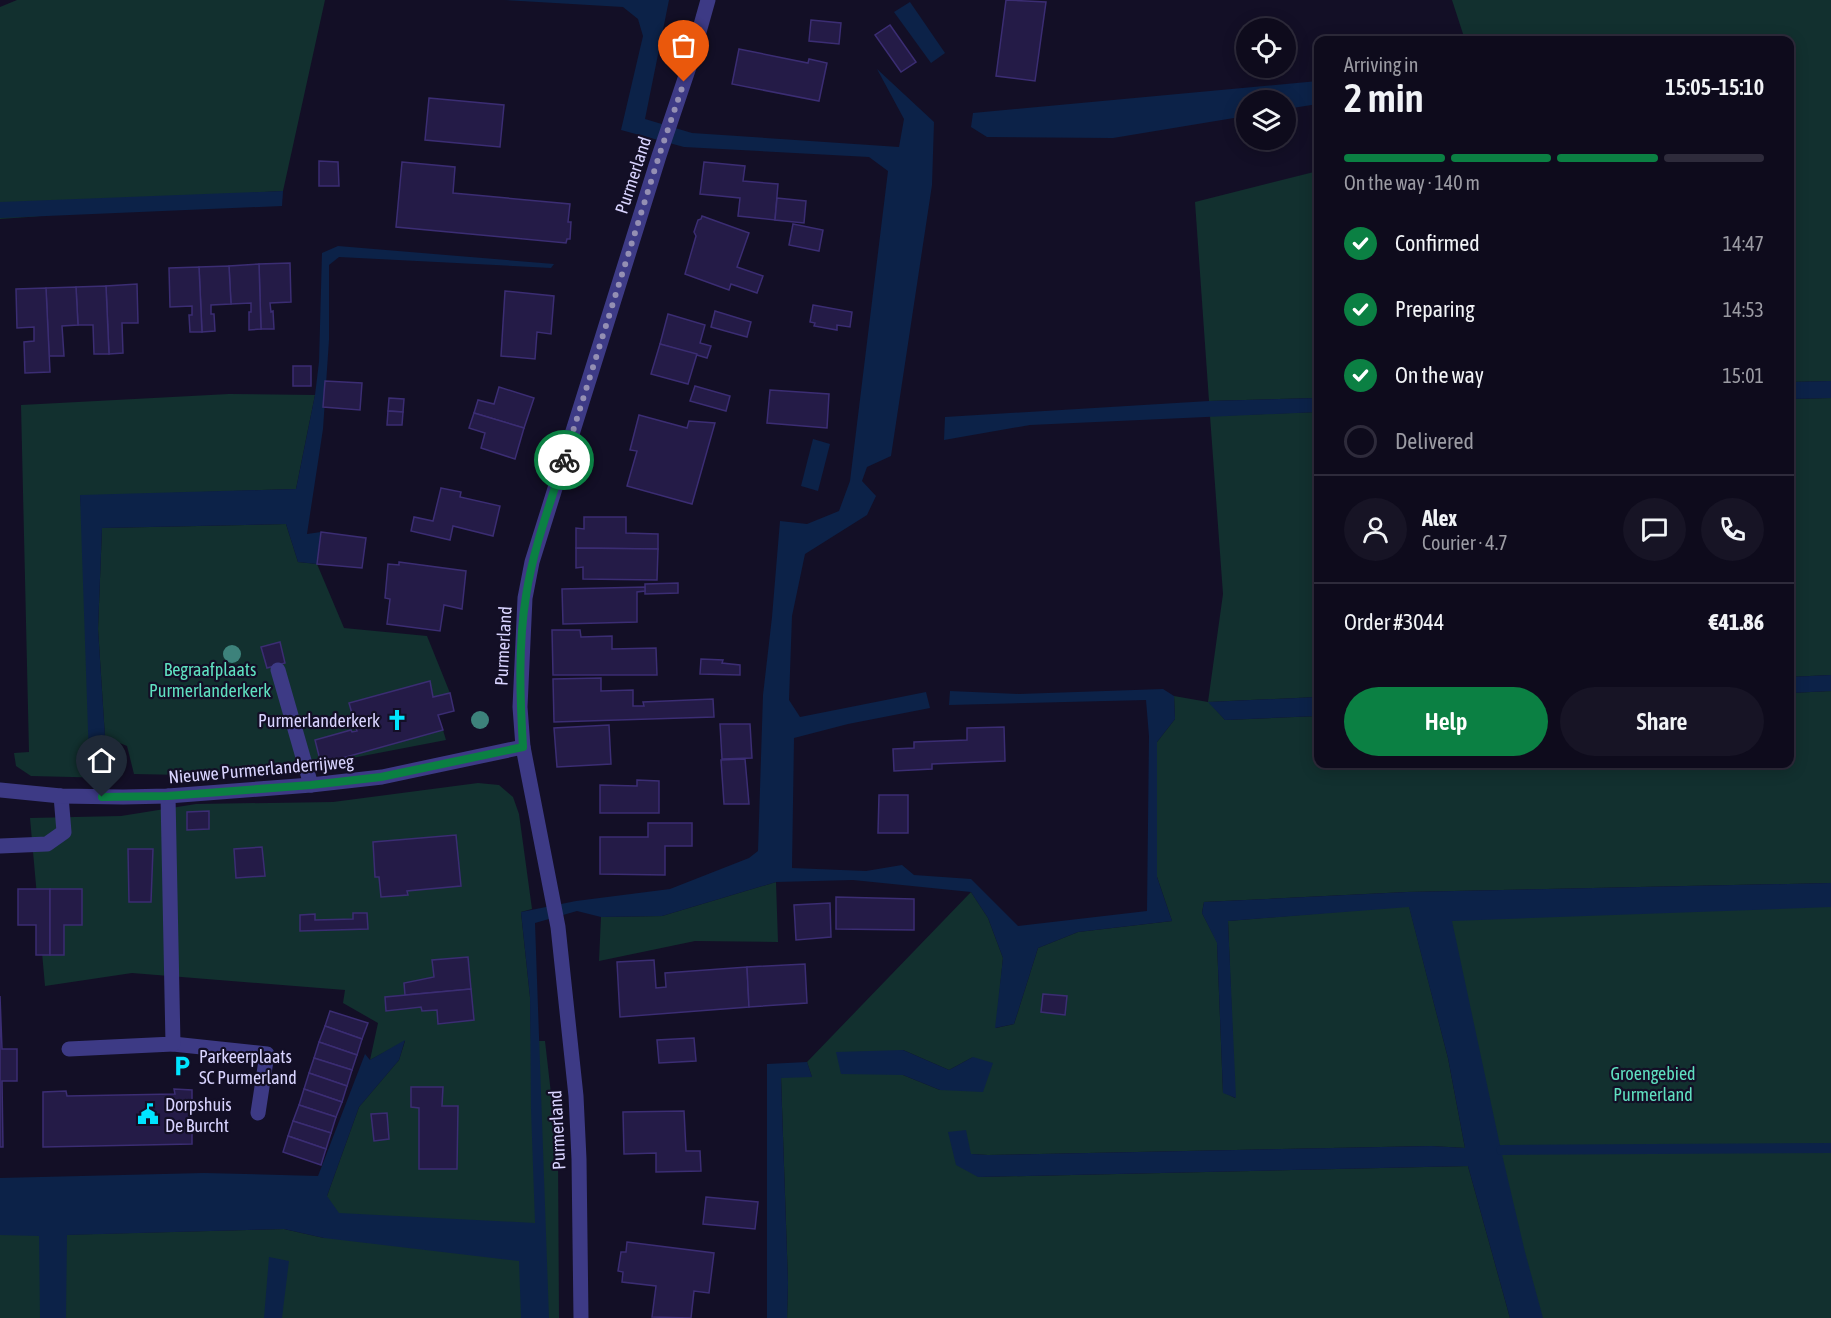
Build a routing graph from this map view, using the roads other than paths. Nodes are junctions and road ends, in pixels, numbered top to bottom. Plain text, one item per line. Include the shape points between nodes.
1 (708, 0) edge
2 (278, 670) dead end
3 (523, 747) junction
4 (311, 785) junction
5 (0, 790) edge
6 (61, 796) junction
7 (168, 796) junction
8 (0, 846) edge
9 (173, 1044) junction
10 (69, 1049) dead end
11 (258, 1113) dead end
12 (581, 1318) edge

1 - 3 street, Purmerland via 532,562 525,598 520,677
2 - 4 street
3 - 4 street, Nieuwe Purmerlanderrijweg via 381,777
3 - 12 street, Purmerland via 554,898 576,1096
4 - 7 street, Nieuwe Purmerlanderrijweg
5 - 6 street, Nieuwe Purmerlanderrijweg
6 - 7 street, Nieuwe Purmerlanderrijweg
6 - 8 street via 64,832 47,844
7 - 9 street
9 - 10 street
9 - 11 street via 267,1054

